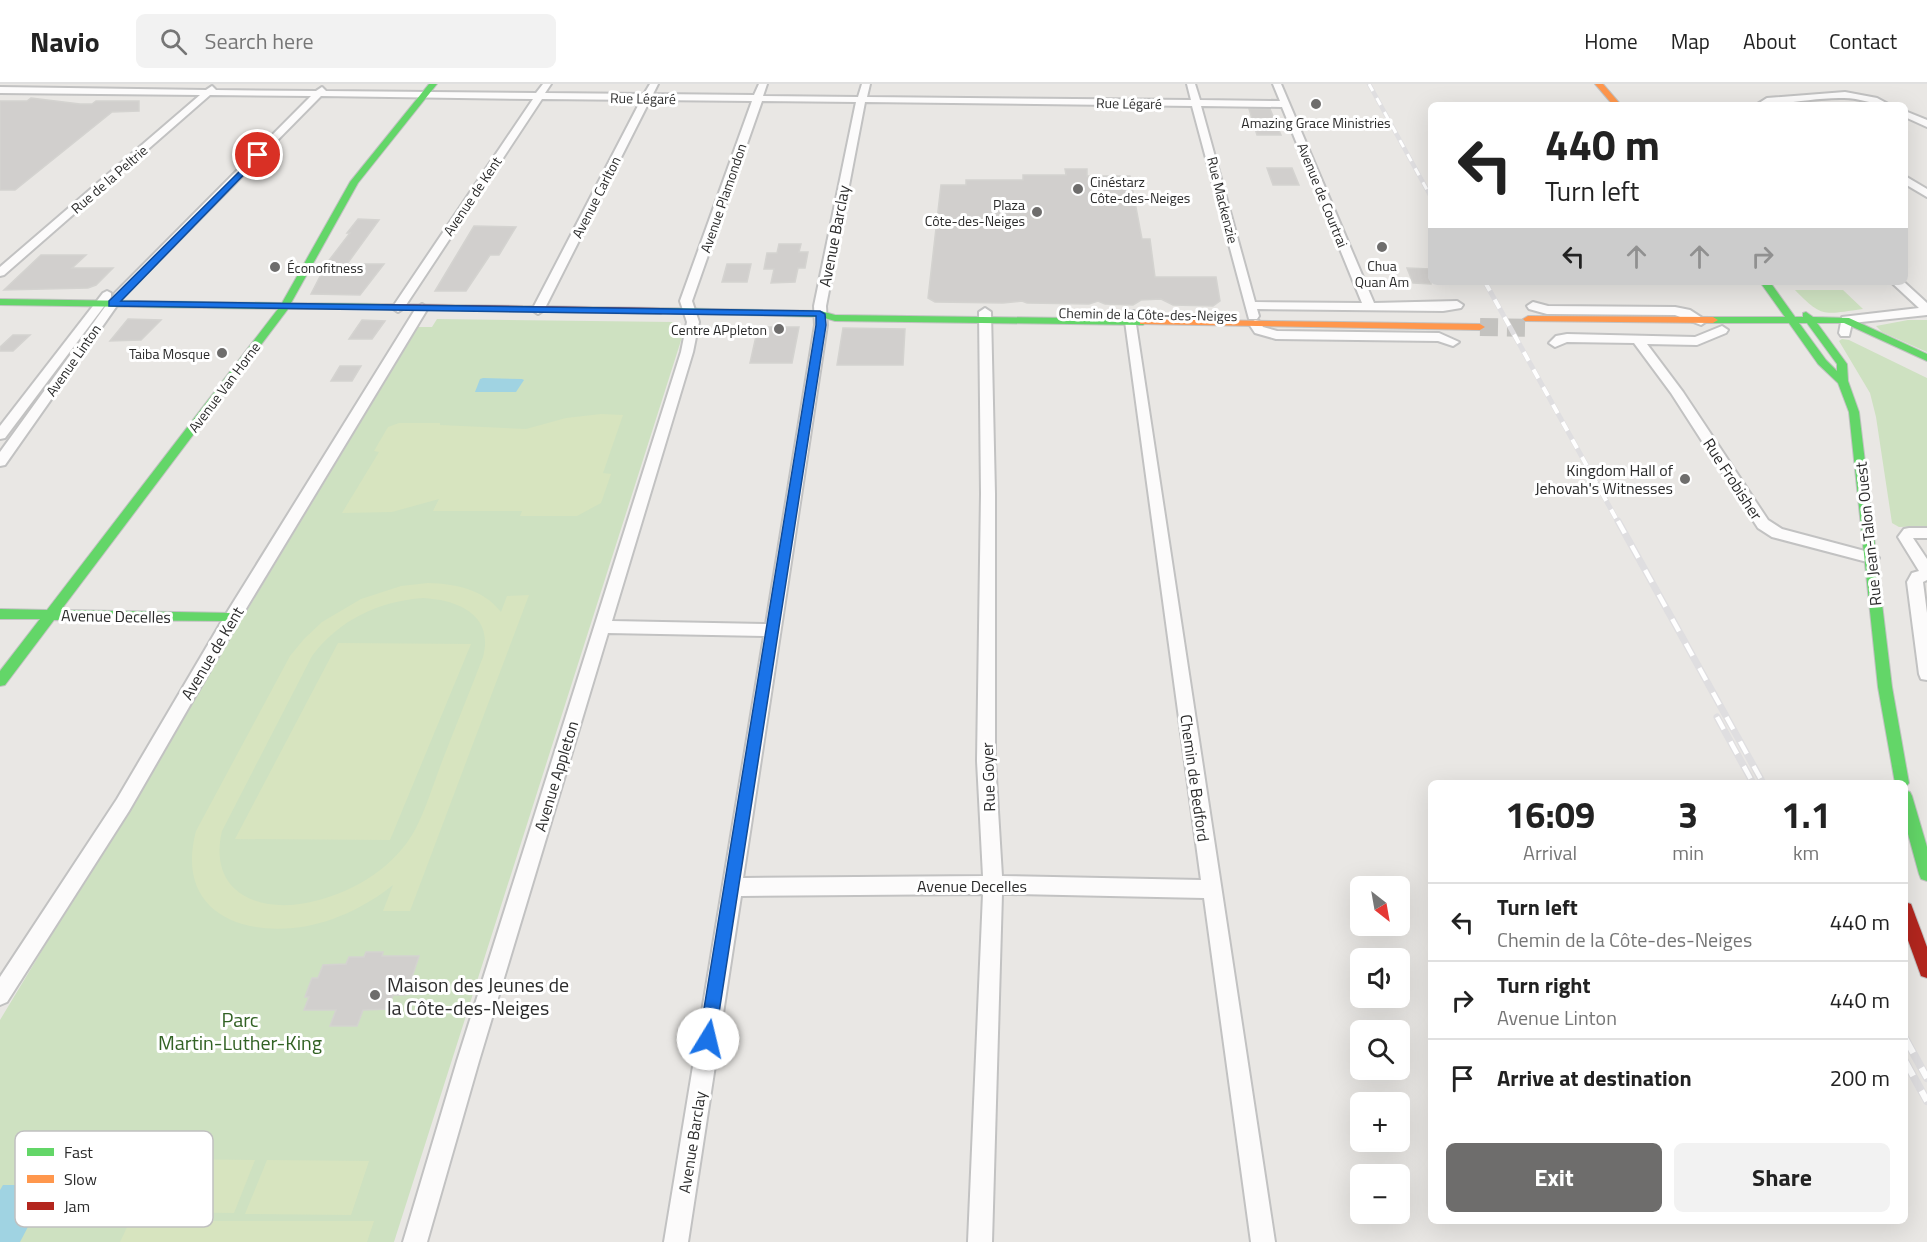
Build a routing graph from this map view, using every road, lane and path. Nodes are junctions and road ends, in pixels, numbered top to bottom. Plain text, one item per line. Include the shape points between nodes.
1 (111, 84) edge
2 (217, 84) edge
3 (328, 84) edge
4 (432, 84) edge
5 (547, 84) edge
6 (654, 84) edge
7 (763, 84) edge
8 (866, 84) edge
9 (1191, 84) edge
10 (1278, 84) edge
11 (1599, 84) edge
12 (0, 90) edge
13 (101, 91) junction
14 (314, 91) edge
15 (208, 92) junction
16 (423, 96) junction
17 (538, 97) junction
18 (646, 98) junction
19 (758, 99) junction
20 (861, 100) junction
21 (1614, 102) edge
22 (1764, 102) edge
23 (1879, 102) edge
24 (1197, 103) junction
25 (1285, 104) junction
26 (1908, 115) edge
27 (1927, 124) edge
28 (1908, 180) edge
29 (1927, 195) edge
30 (0, 273) edge
31 (1767, 285) edge
32 (1778, 285) edge
33 (1900, 285) edge
34 (0, 302) edge
35 (106, 303) junction
36 (1457, 305) dead end
37 (285, 306) junction
38 (1369, 306) junction
39 (1533, 306) dead end
40 (398, 308) junction
41 (422, 308) junction
42 (538, 310) junction
43 (1927, 310) edge
44 (689, 311) junction
45 (820, 314) junction
46 (1252, 315) junction
47 (986, 316) junction
48 (1130, 319) junction
49 (1701, 321) junction
50 (1478, 323) tunnel mouth
51 (1853, 325) junction
52 (1796, 327) junction
53 (1817, 327) junction
54 (1722, 330) junction
55 (1638, 340) junction
56 (1454, 342) dead end
57 (1555, 344) dead end
58 (1927, 358) edge
59 (1927, 372) edge
60 (1843, 382) junction
61 (0, 435) edge
62 (0, 462) edge
63 (1927, 532) edge
64 (1871, 558) junction
65 (1927, 573) edge
66 (0, 614) edge
67 (50, 615) junction
68 (232, 618) junction
69 (601, 627) junction
70 (774, 630) junction
71 (1925, 642) edge
72 (1927, 674) edge
73 (0, 681) edge
74 (1885, 687) junction
75 (1886, 773) dead end
76 (1901, 780) edge
77 (1908, 807) edge
78 (1927, 874) edge
79 (993, 885) junction
80 (733, 887) junction
81 (1211, 889) junction
82 (1908, 917) edge
83 (1927, 970) edge
84 (0, 995) edge
85 (415, 1242) edge
86 (676, 1242) edge
87 (980, 1242) edge
88 (1263, 1242) edge

1 - 13 street
2 - 15 street, Rue de la Peltrie
3 - 14 street, Avenue Linton
4 - 16 main road, Avenue Van Horne
5 - 17 street, Avenue de Kent
6 - 18 street, Avenue Carlton
7 - 19 street, Avenue Plamondon
8 - 20 street, Avenue Barclay
9 - 24 street, Rue Mackenzie
10 - 25 street, Avenue de Courtrai
11 - 21 main road
12 - 13 street, Rue Légaré
13 - 15 street, Rue Légaré
14 - 15 street, Rue Légaré
14 - 16 street, Rue Légaré
14 - 35 street, Avenue Linton
15 - 30 street, Rue de la Peltrie
16 - 17 street, Rue Légaré
16 - 37 main road, Avenue Van Horne via 354,182
17 - 18 street, Rue Légaré
17 - 40 street, Avenue de Kent
18 - 19 street, Rue Légaré
18 - 42 street, Avenue Carlton
19 - 20 street, Rue Légaré
19 - 44 street, Avenue Plamondon via 686,301
20 - 24 street, Rue Légaré
20 - 45 street, Avenue Barclay
22 - 23 street via 1854,94
24 - 25 street, Rue Légaré
24 - 46 street, Rue Mackenzie
25 - 38 street, Avenue de Courtrai
26 - 27 street
28 - 29 street
31 - 52 main road, Rue Jean-Talon Ouest
32 - 53 main road, Rue Jean-Talon Ouest
33 - 43 street
34 - 35 main road, Chemin de la Côte-des-Neiges
35 - 37 main road, Chemin de la Côte-des-Neiges
35 - 61 street, Avenue Linton
35 - 62 street, Avenue Linton
36 - 38 street, Chemin de la Côte-des-Neiges
37 - 40 main road, Chemin de la Côte-des-Neiges
37 - 67 main road, Avenue Van Horne
38 - 46 street, Chemin de la Côte-des-Neiges
39 - 49 street via 1675,311
40 - 41 main road, Chemin de la Côte-des-Neiges
41 - 42 main road, Chemin de la Côte-des-Neiges
41 - 68 street, Avenue de Kent
42 - 44 main road, Chemin de la Côte-des-Neiges
43 - 51 street
44 - 45 main road, Chemin de la Côte-des-Neiges
44 - 69 street, Avenue Appleton via 693,322 687,352
45 - 47 main road, Chemin de la Côte-des-Neiges via 835,318
45 - 70 street, Avenue Barclay
46 - 48 main road, Chemin de la Côte-des-Neiges
46 - 50 main road, Chemin de la Côte-des-Neiges
46 - 56 street, Chemin de la Côte-des-Neiges via 1258,330 1276,335 1439,337
47 - 48 main road, Chemin de la Côte-des-Neiges
47 - 79 street, Rue Goyer via 986,760
48 - 81 street, Chemin de Bedford
49 - 52 main road
49 - 54 main road via 1530,323
51 - 53 main road
51 - 58 main road
51 - 59 main road
52 - 53 main road
52 - 54 main road
52 - 60 main road, Rue Jean-Talon Ouest
53 - 60 main road, Rue Jean-Talon Ouest via 1842,363
54 - 55 street via 1697,341
55 - 57 street via 1564,338
55 - 64 street, Rue Frobisher via 1673,385 1763,524 1777,533
60 - 64 main road, Rue Jean-Talon Ouest via 1856,423
63 - 65 street via 1906,534 1907,543
64 - 74 main road, Rue Jean-Talon Ouest
65 - 71 street via 1915,579
66 - 67 main road, Avenue Decelles
67 - 68 main road, Avenue Decelles
67 - 73 main road, Avenue Van Horne
68 - 84 street, Avenue de Kent via 123,805
69 - 70 street
69 - 85 street, Avenue Appleton
70 - 80 street, Avenue Barclay
71 - 72 street
74 - 75 main road, Rue Jean-Talon Ouest
74 - 76 main road, Rue Jean-Talon Ouest
77 - 78 main road
79 - 80 street, Avenue Decelles
79 - 81 street, Avenue Decelles
79 - 87 street, Rue Goyer
80 - 86 street, Avenue Barclay
81 - 88 street, Chemin de Bedford
82 - 83 main road

